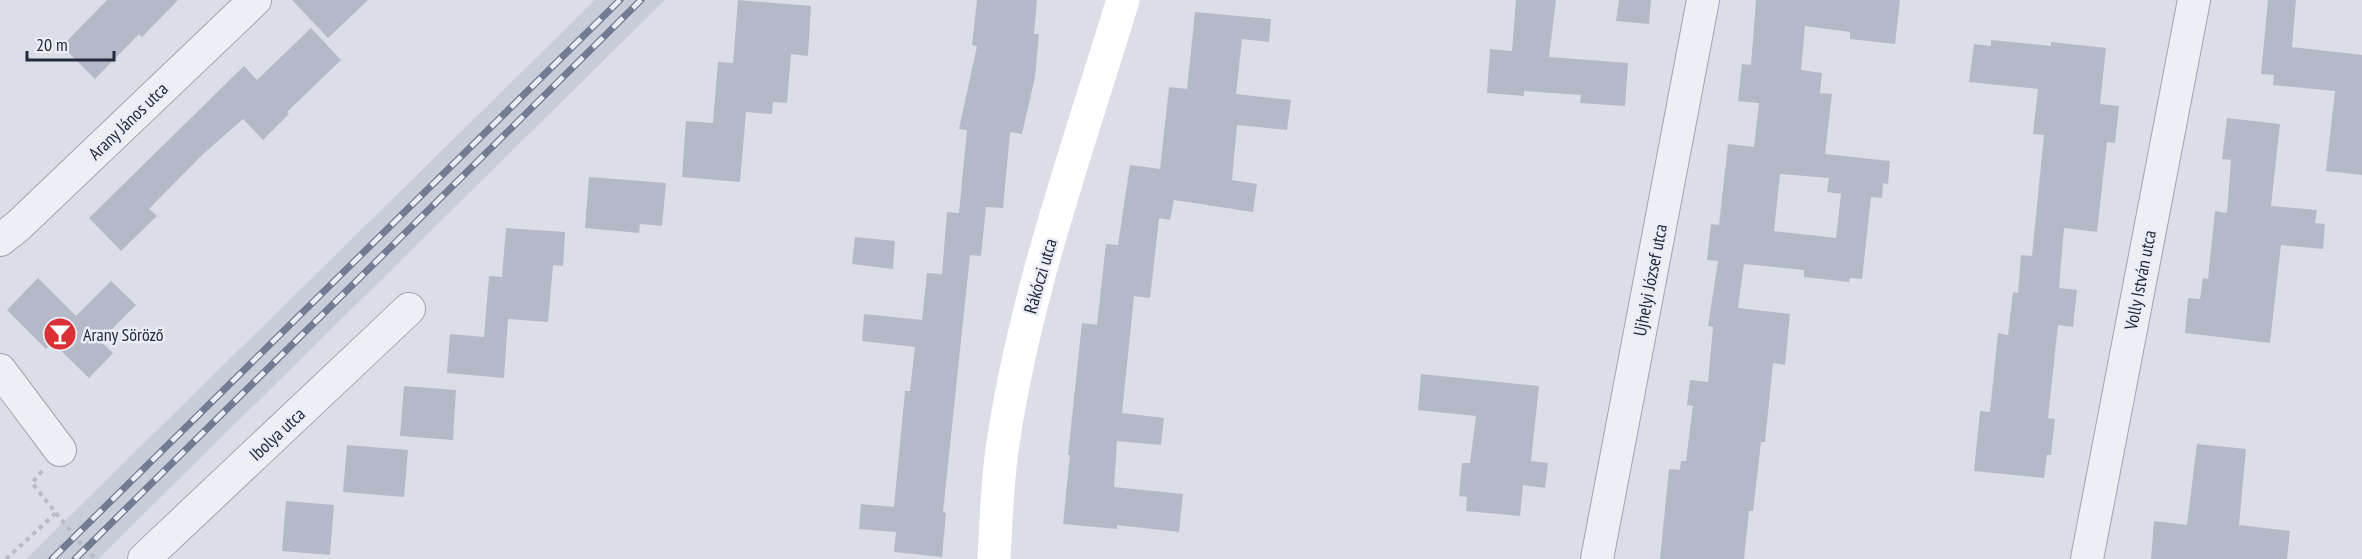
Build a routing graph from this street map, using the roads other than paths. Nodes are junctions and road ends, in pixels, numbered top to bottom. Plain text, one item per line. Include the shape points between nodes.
1 (255, 0) edge
2 (1123, 0) edge
3 (1703, 0) edge
4 (2194, 0) edge
5 (0, 240) edge
6 (410, 309) dead end
7 (0, 370) edge
8 (60, 450) road end
9 (144, 559) edge
10 (994, 559) edge
11 (1597, 559) edge
12 (2087, 559) edge

1 - 5 street, Arany János utca
2 - 10 main road, Rákóczi utca via 1027,324 1002,451
3 - 11 street, Ujhelyi József utca
4 - 12 street, Volly István utca
6 - 9 street, Ibolya utca
7 - 8 street

